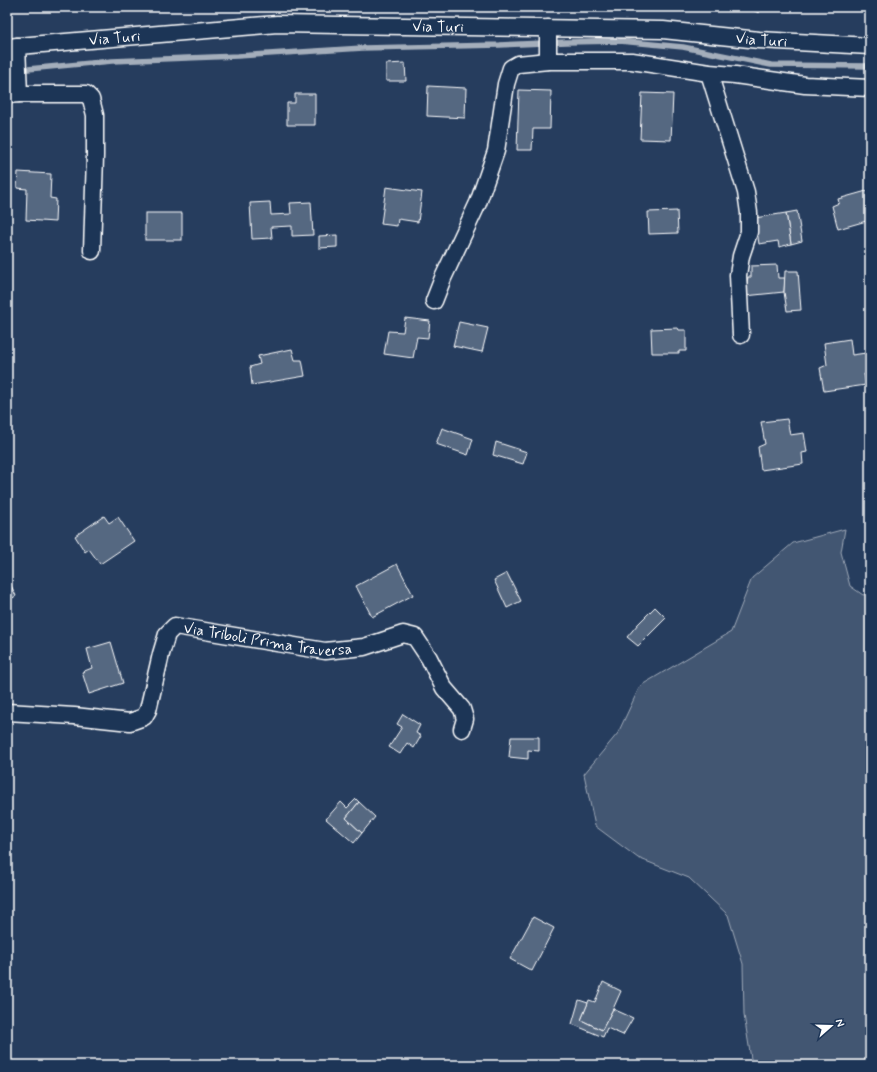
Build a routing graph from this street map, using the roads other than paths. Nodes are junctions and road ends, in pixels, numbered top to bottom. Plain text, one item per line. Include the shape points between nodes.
1 (548, 31) junction
2 (870, 46) edge
3 (14, 50) edge
4 (548, 57) junction
5 (709, 73) junction
6 (870, 88) edge
7 (15, 91) edge
8 (92, 251) dead end
9 (434, 301) dead end
10 (741, 335) dead end
11 (7, 712) edge
12 (462, 729) dead end

1 - 2 street, Via Turi via 662,30 759,40
1 - 3 street, Via Turi via 277,24
1 - 4 street
3 - 7 street
4 - 5 street via 632,61
4 - 9 street via 511,68 506,84 496,151 478,203
5 - 6 street via 805,85
5 - 10 street via 746,192 749,213 749,232 738,275
7 - 8 street via 86,94 91,99 95,115
11 - 12 street, Via Triboli Prima Traversa via 130,722 144,717 167,634 175,626 325,651 364,647 403,634 415,637 444,688 462,710 465,719

